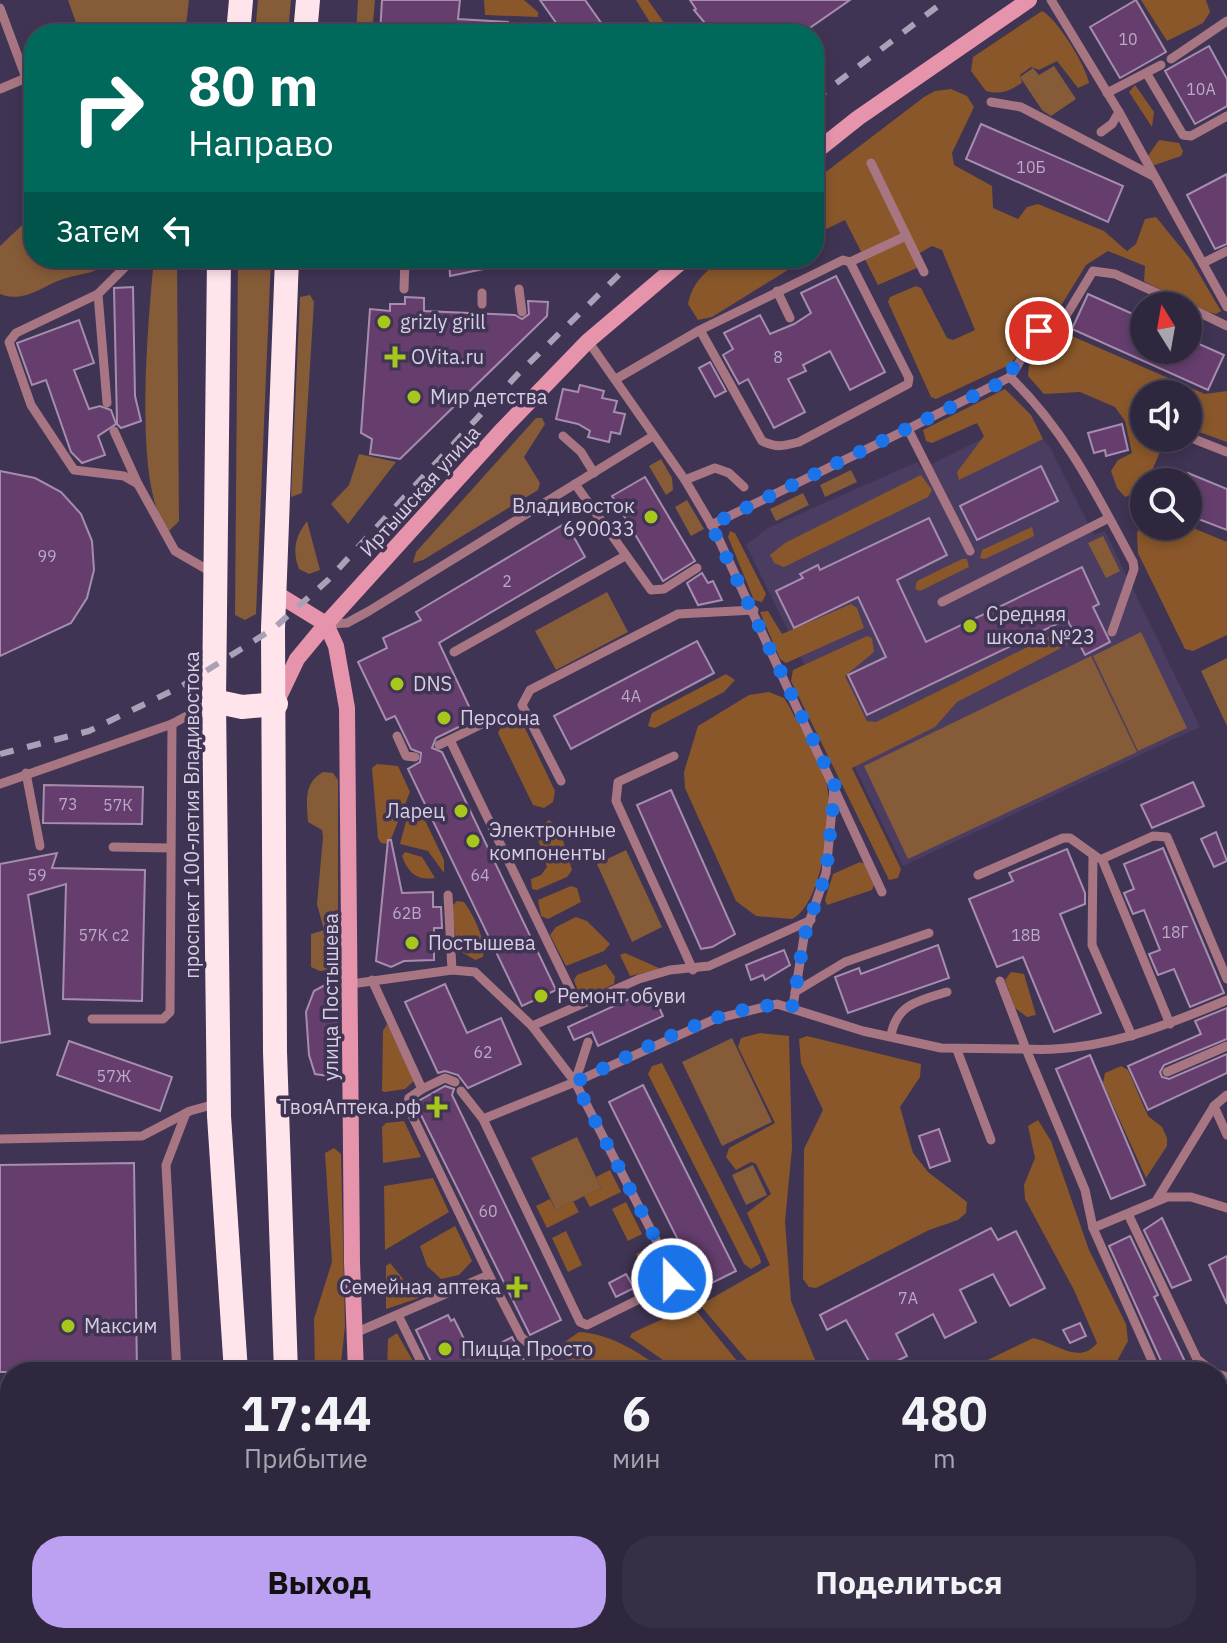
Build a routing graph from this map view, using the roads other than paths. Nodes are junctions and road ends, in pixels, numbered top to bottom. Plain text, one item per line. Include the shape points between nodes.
1 (241, 0) edge
2 (308, 0) edge
3 (1029, 0) edge
4 (1051, 0) edge
5 (0, 8) edge
6 (1227, 21) edge
7 (239, 24) edge
8 (306, 24) edge
9 (1171, 59) dead end
10 (24, 62) edge
11 (1161, 65) dead end
12 (1147, 74) junction
13 (24, 79) edge
14 (0, 89) edge
15 (1107, 93) junction
16 (991, 102) dead end
17 (1119, 112) junction
18 (1227, 116) edge
19 (1101, 132) dead end
20 (824, 145) edge
21 (871, 163) dead end
22 (1153, 176) junction
23 (906, 236) junction
24 (1227, 251) edge
25 (850, 262) junction
26 (1203, 263) junction
27 (824, 267) edge
28 (124, 268) edge
29 (219, 268) edge
30 (287, 268) edge
31 (405, 268) edge
32 (674, 268) edge
33 (822, 268) edge
34 (924, 272) dead end
35 (404, 289) dead end
36 (519, 289) dead end
37 (777, 291) junction
38 (1154, 292) edge
39 (482, 293) dead end
40 (98, 294) junction
41 (482, 304) dead end
42 (1227, 307) edge
43 (522, 312) dead end
44 (1202, 314) edge
45 (790, 318) dead end
46 (1227, 326) edge
47 (700, 330) junction
48 (588, 341) junction
49 (1010, 377) junction
50 (616, 379) junction
51 (107, 403) dead end
52 (908, 429) junction
53 (114, 431) dead end
54 (563, 436) dead end
55 (653, 436) junction
56 (1202, 442) edge
57 (1227, 452) edge
58 (594, 473) junction
59 (685, 480) junction
60 (138, 484) junction
61 (575, 484) junction
62 (744, 487) dead end
63 (1109, 518) junction
64 (711, 525) junction
65 (970, 551) dead end
66 (625, 556) junction
67 (697, 568) dead end
68 (216, 575) junction
69 (274, 592) junction
70 (942, 602) dead end
71 (754, 610) junction
72 (326, 624) junction
73 (1112, 632) dead end
74 (454, 652) dead end
75 (214, 701) junction
76 (276, 704) junction
77 (488, 721) dead end
78 (172, 724) junction
79 (397, 736) dead end
80 (450, 740) junction
81 (439, 745) dead end
82 (674, 756) dead end
83 (415, 757) dead end
84 (26, 773) junction
85 (561, 781) dead end
86 (0, 784) edge
87 (835, 786) junction
88 (40, 846) dead end
89 (113, 847) dead end
90 (170, 848) junction
91 (1097, 857) junction
92 (978, 875) dead end
93 (882, 892) dead end
94 (448, 895) dead end
95 (811, 920) junction
96 (929, 933) dead end
97 (452, 970) junction
98 (693, 970) junction
99 (1227, 979) edge
100 (372, 980) junction
101 (1000, 981) dead end
102 (351, 984) junction
103 (795, 992) junction
104 (947, 992) dead end
105 (1227, 1000) edge
106 (578, 1005) junction
107 (793, 1006) junction
108 (92, 1019) dead end
109 (1170, 1024) junction
110 (532, 1026) junction
111 (891, 1036) junction
112 (1132, 1036) junction
113 (588, 1042) dead end
114 (1227, 1046) edge
115 (1026, 1049) junction
116 (957, 1050) junction
117 (1167, 1072) dead end
118 (455, 1082) dead end
119 (575, 1082) junction
120 (422, 1089) junction
121 (461, 1091) dead end
122 (1227, 1095) edge
123 (219, 1104) junction
124 (1214, 1106) junction
125 (186, 1113) junction
126 (483, 1119) junction
127 (1227, 1135) edge
128 (0, 1139) edge
129 (991, 1140) dead end
130 (1156, 1201) junction
131 (1227, 1208) edge
132 (1129, 1216) junction
133 (1093, 1228) junction
134 (489, 1275) junction
135 (398, 1315) junction
136 (355, 1333) junction
137 (176, 1362) edge
138 (235, 1362) edge
139 (286, 1362) edge
140 (356, 1362) edge
141 (421, 1362) edge
142 (550, 1362) edge
143 (1153, 1362) edge
144 (1201, 1362) edge

1 - 7 highway
2 - 8 highway
3 - 20 main road
4 - 15 lane
5 - 10 lane
6 - 9 lane
11 - 12 lane
12 - 15 lane
12 - 18 lane via 1183,135 1191,136
13 - 14 lane
15 - 17 lane
16 - 22 lane via 1021,107
17 - 19 lane
17 - 22 lane
21 - 23 lane
22 - 26 lane
23 - 25 lane
23 - 34 lane
24 - 26 lane
25 - 27 lane
25 - 47 lane via 908,384 799,442 781,447 762,441
26 - 42 lane
28 - 40 lane
29 - 68 highway, проспект 100-летия Владивостока
30 - 69 highway
31 - 35 lane
32 - 48 main road, Иртышская улица
33 - 37 lane
36 - 43 lane
37 - 45 lane
37 - 47 lane
38 - 49 lane via 1115,274 1093,271 1067,314 1039,331
39 - 41 lane
40 - 51 lane
40 - 60 lane via 16,333 9,342 31,405 74,470 124,476
44 - 46 lane
47 - 50 lane
48 - 50 lane
48 - 72 main road, Иртышская улица
49 - 52 lane
49 - 63 lane via 1053,423
50 - 55 lane
52 - 64 lane
52 - 65 lane
53 - 60 lane
54 - 58 lane
55 - 58 lane
55 - 59 lane
56 - 57 lane
58 - 61 lane
59 - 62 lane via 715,468
59 - 64 lane
60 - 68 lane via 175,551
61 - 66 lane
61 - 72 lane via 369,611 347,623
63 - 70 lane
63 - 73 lane via 1134,569
64 - 71 lane
66 - 67 lane via 655,592
66 - 74 lane
68 - 75 highway, проспект 100-летия Владивостока
69 - 72 main road
69 - 76 highway
71 - 85 lane via 678,614 530,690 522,705
71 - 87 lane
72 - 76 main road, Иртышская улица via 297,659
72 - 102 main road, улица Постышева via 336,646 347,708
75 - 76 highway via 242,707
75 - 78 lane
75 - 123 highway, проспект 100-летия Владивостока
76 - 139 highway via 275,1052
77 - 80 lane
78 - 84 lane
78 - 90 lane
79 - 83 lane via 406,756
80 - 81 lane
80 - 106 lane
82 - 98 lane via 618,782 615,790
84 - 86 lane
84 - 88 lane
87 - 93 lane
87 - 95 lane via 826,873
89 - 90 lane
90 - 108 lane via 170,1012 163,1019
91 - 92 lane via 1063,838
91 - 99 lane via 1153,836 1167,837
91 - 109 lane
91 - 112 lane via 1092,945
94 - 97 lane
95 - 98 lane
95 - 103 lane
96 - 103 lane via 845,962
97 - 100 lane
97 - 110 lane via 475,972
98 - 106 lane via 660,973
100 - 102 lane
100 - 120 lane
101 - 115 lane
102 - 136 main road, улица Постышева
103 - 107 lane
104 - 111 lane via 900,1012
105 - 109 lane
106 - 110 lane
107 - 111 lane via 838,1024
107 - 119 lane via 738,1010
109 - 112 lane
110 - 119 lane
111 - 116 lane
112 - 115 lane via 1074,1048
113 - 119 lane
114 - 117 lane
115 - 116 lane
115 - 133 lane via 1085,1190
116 - 129 lane
118 - 120 lane via 445,1078
119 - 126 lane
119 - 126 lane via 673,1273 670,1284 593,1324 580,1322
120 - 134 lane via 407,1105
121 - 126 lane
122 - 124 lane
123 - 125 lane
123 - 138 highway, проспект 100-летия Владивостока
124 - 127 lane
124 - 130 lane
125 - 128 lane via 142,1136
125 - 137 lane via 166,1165
130 - 131 lane via 1187,1197
130 - 132 lane
132 - 133 lane
132 - 144 lane
133 - 143 lane
134 - 135 lane
134 - 142 lane via 521,1337
135 - 136 lane
135 - 141 lane
136 - 140 main road, улица Постышева

